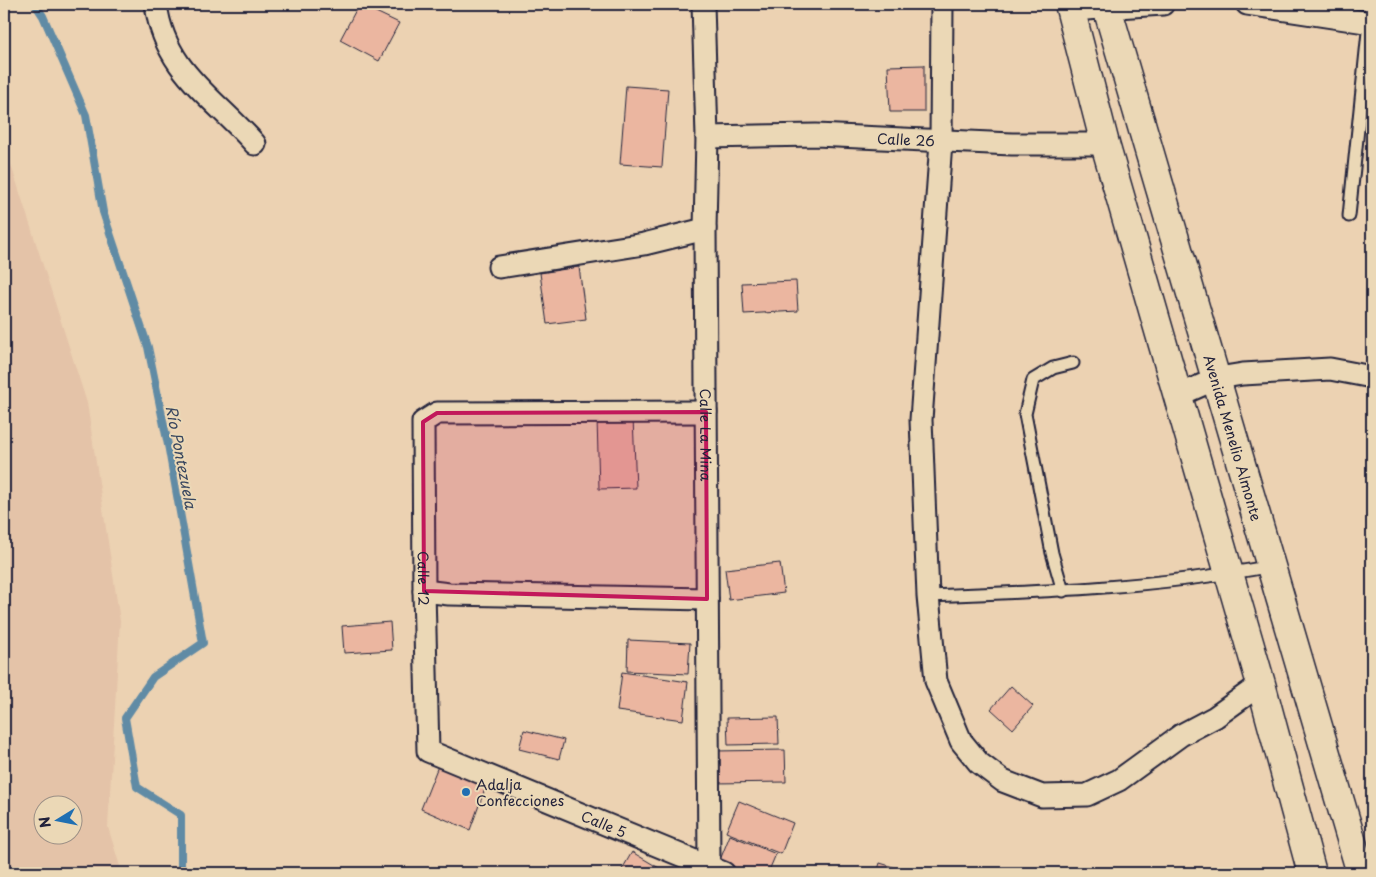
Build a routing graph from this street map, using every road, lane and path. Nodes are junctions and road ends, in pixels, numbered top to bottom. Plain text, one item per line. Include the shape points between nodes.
1 (156, 4) edge
2 (703, 4) edge
3 (942, 4) edge
4 (1163, 4) edge
5 (1247, 4) edge
6 (1107, 6) edge
7 (1070, 7) edge
8 (1370, 22) edge
9 (707, 137) junction
10 (941, 142) junction
11 (255, 144) dead end
12 (1105, 144) junction
13 (1349, 216) dead end
14 (705, 229) junction
15 (499, 267) dead end
16 (1073, 363) dead end
17 (1372, 377) edge
18 (1218, 378) junction
19 (1177, 396) junction
20 (706, 412) junction
21 (1272, 566) junction
22 (1229, 574) junction
23 (424, 591) junction
24 (1063, 591) junction
25 (928, 596) junction
26 (707, 599) junction
27 (1261, 684) junction
28 (428, 751) joint
29 (717, 870) edge
30 (1312, 873) edge
31 (1361, 873) edge

1 - 11 street via 171,52 190,79
2 - 9 street, Calle La Mina
3 - 10 street
4 - 6 street
5 - 8 street
6 - 7 street
6 - 18 street, Avenida Menelio Almonte
7 - 12 street
8 - 13 lane
9 - 10 street, Calle 26 via 816,135
9 - 14 street, Calle La Mina
10 - 12 street, Calle 26
10 - 25 street via 921,420
12 - 19 street
14 - 15 street via 644,244
14 - 20 street, Calle La Mina
16 - 24 lane via 1053,368 1033,380 1025,414 1052,553
17 - 18 street via 1330,369
18 - 19 street
18 - 21 street, Avenida Menelio Almonte
19 - 22 street
20 - 23 street, Calle 12 via 437,413 424,422
20 - 26 street, Calle La Mina
21 - 22 lane
21 - 31 street, Avenida Menelio Almonte
22 - 24 lane
22 - 27 street
23 - 26 street
23 - 28 street, Calle 12
24 - 25 lane
25 - 27 street via 936,681 961,741 979,763 1003,781 1042,796 1087,795 1119,780 1181,735 1215,717
26 - 29 street, Calle La Mina
27 - 30 street
28 - 29 street, Calle 5

